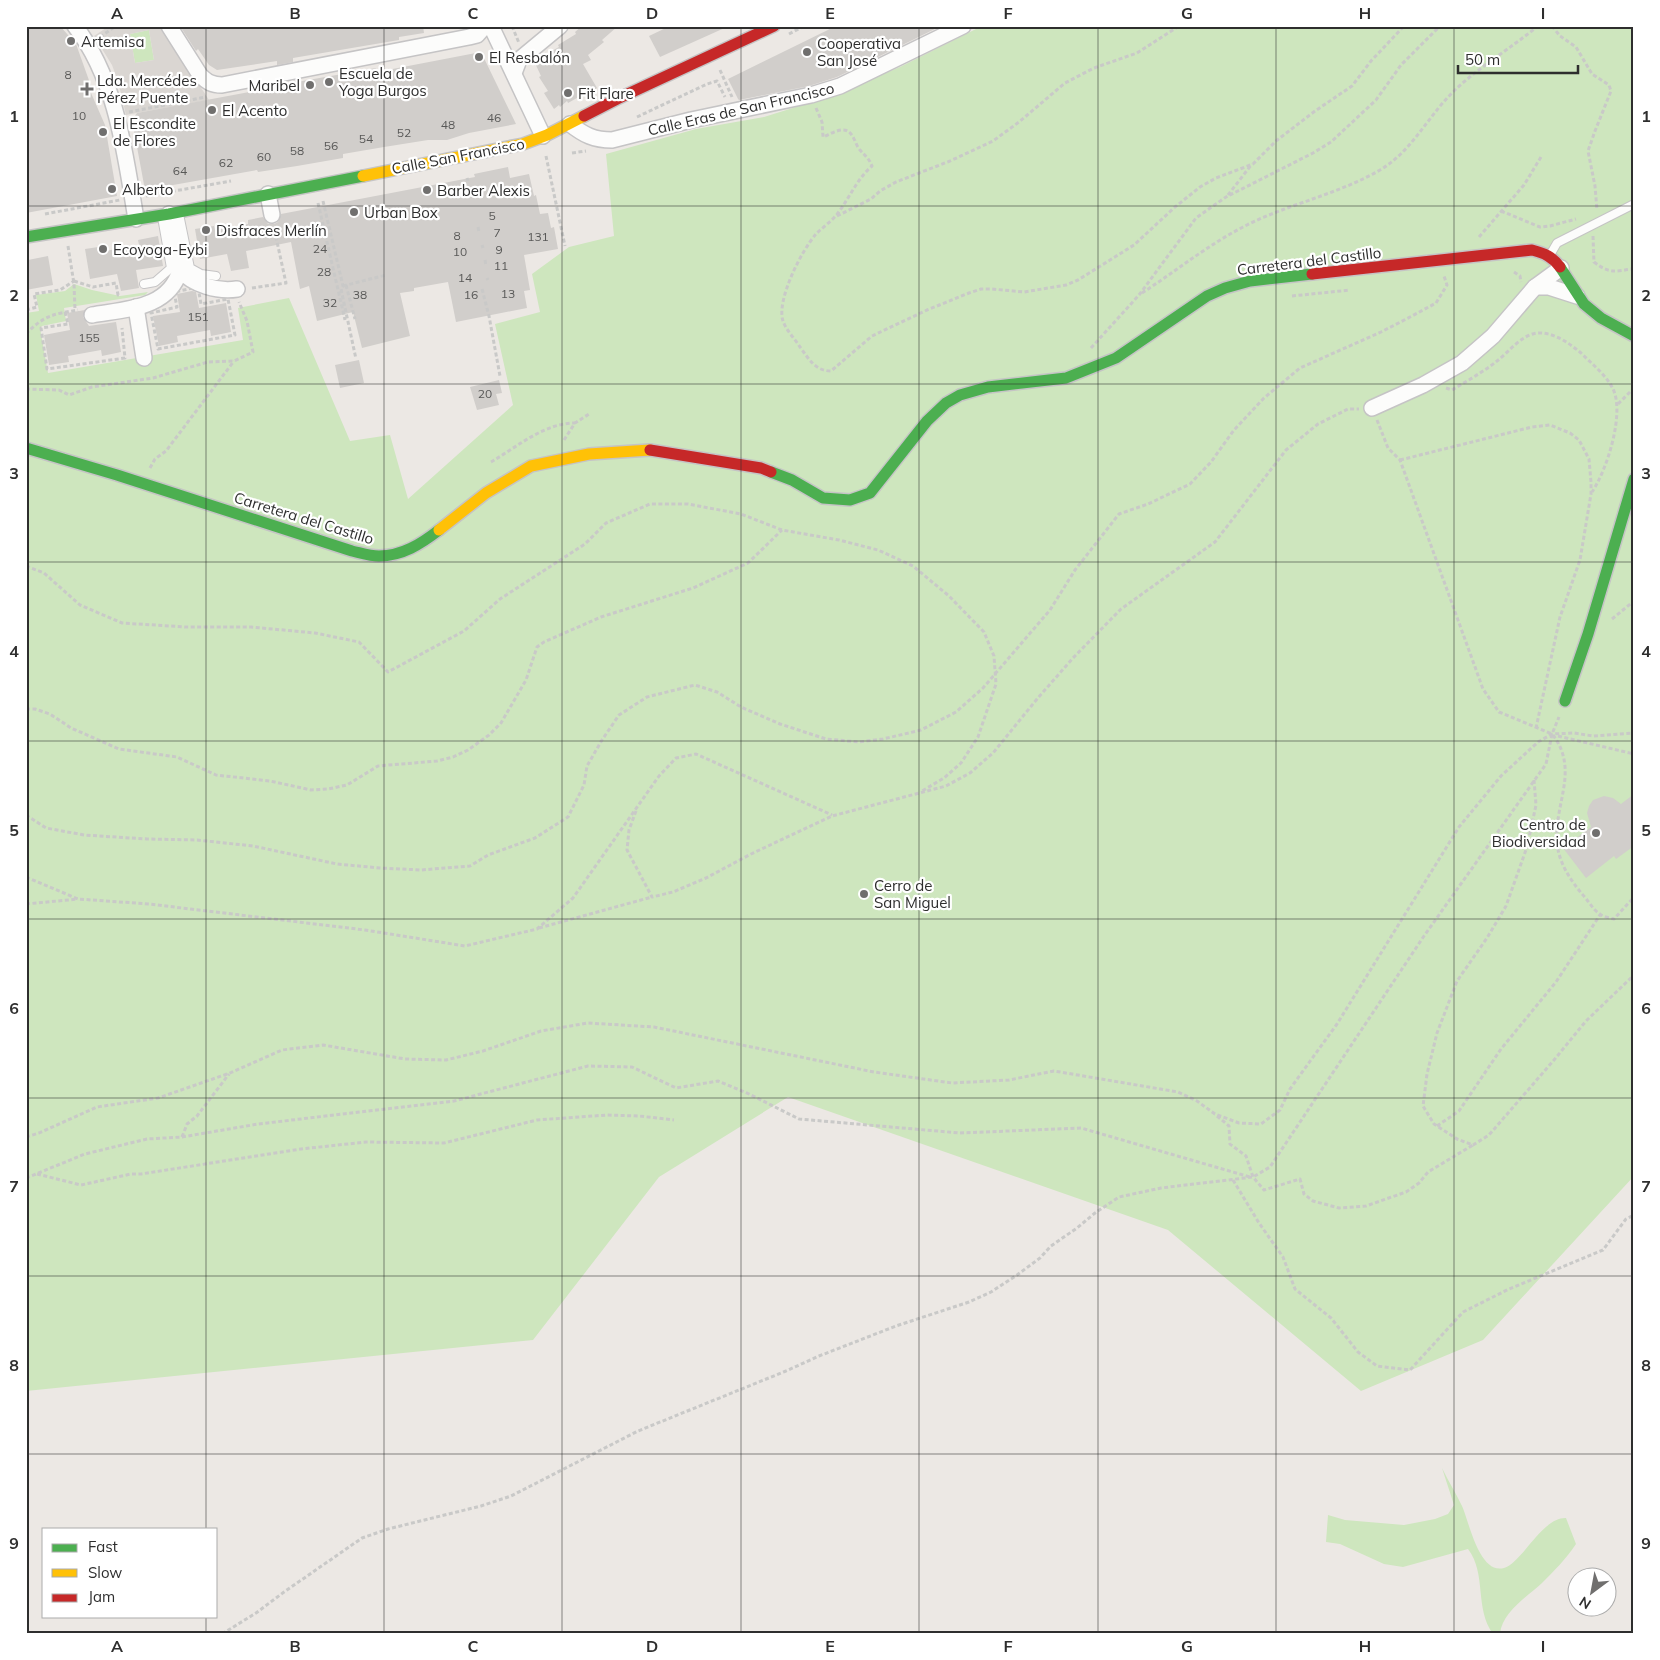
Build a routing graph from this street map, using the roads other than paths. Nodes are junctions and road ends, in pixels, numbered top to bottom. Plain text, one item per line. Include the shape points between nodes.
1 (75, 26) edge
2 (169, 26) edge
3 (485, 26) edge
4 (491, 26) edge
5 (560, 26) edge
6 (774, 26) edge
7 (964, 26) edge
8 (514, 73) junction
9 (570, 124) junction
10 (543, 136) junction
11 (268, 194) junction
12 (1634, 204) edge
13 (170, 213) junction
14 (272, 215) road end
15 (136, 219) junction
16 (26, 237) edge
17 (1550, 255) junction
18 (1561, 268) junction
19 (180, 270) junction
20 (216, 276) dead end
21 (144, 284) dead end
22 (1529, 288) junction
23 (236, 290) road end
24 (1577, 296) junction
25 (136, 307) junction
26 (92, 315) dead end
27 (1634, 336) edge
28 (144, 358) dead end
29 (1372, 408) road end
30 (26, 448) edge
31 (1634, 479) edge
32 (1566, 700) road end

1 - 15 street via 85,39 106,83 120,131
2 - 3 street via 206,81 214,85 469,37 478,35
4 - 8 street
5 - 8 street via 519,60
6 - 9 street, Calle San Francisco
7 - 9 street, Calle Eras de San Francisco via 870,73 811,95 735,105 612,140 589,138
8 - 10 street
9 - 10 street, Calle San Francisco
10 - 11 street, Calle San Francisco via 523,144
11 - 13 street, Calle San Francisco
11 - 14 street
12 - 17 lane via 1557,244
13 - 15 street, Calle San Francisco
13 - 19 street
13 - 20 lane via 190,268
13 - 21 lane via 171,268 155,282
15 - 16 street, Calle San Francisco
17 - 18 street
17 - 30 street, Carretera del Castillo via 1532,250 1250,282 1225,288 1206,296 1116,358 1066,378 988,387 960,395 927,421 870,493 850,500 823,498 792,480 761,468 648,450 589,454 530,466 486,493 426,540 405,552 379,556 352,551
18 - 22 street
18 - 24 street
19 - 23 street via 198,284
19 - 25 street via 170,291 151,304
22 - 24 street via 1549,287
22 - 29 street via 1493,336 1462,363
24 - 27 street via 1596,313
25 - 26 street
25 - 28 street
31 - 32 street

